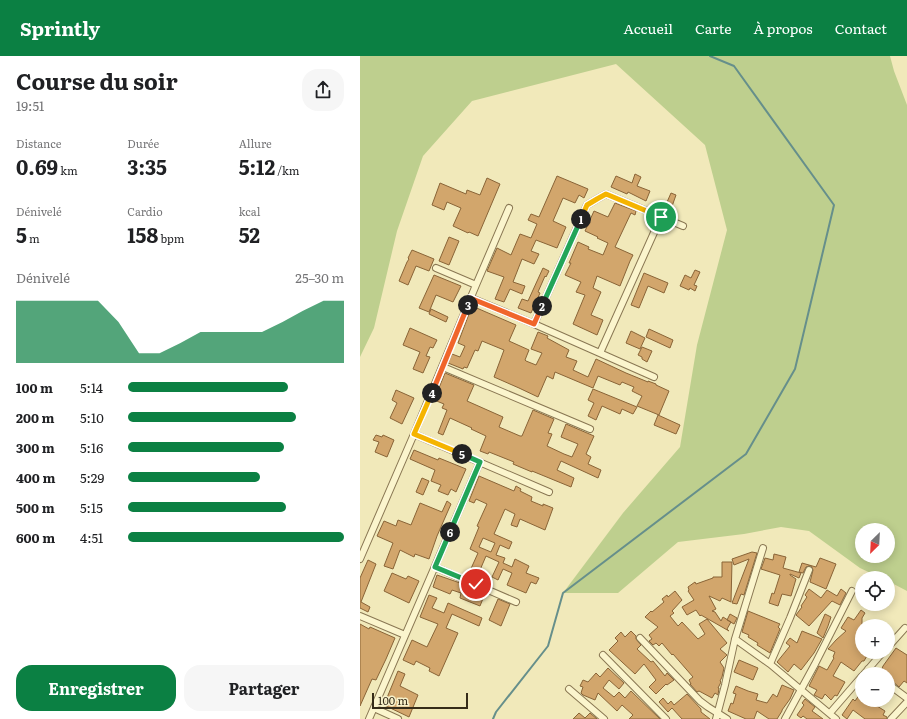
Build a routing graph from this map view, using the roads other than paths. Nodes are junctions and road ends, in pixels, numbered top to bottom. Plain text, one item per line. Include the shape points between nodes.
1 (509, 208) dead end
2 (661, 217) junction
3 (683, 226) dead end
4 (436, 268) dead end
5 (476, 286) junction
6 (470, 298) junction
7 (534, 324) junction
8 (600, 353) junction
9 (443, 367) junction
10 (654, 377) dead end
11 (590, 430) dead end
12 (414, 434) junction
13 (480, 462) junction
14 (549, 492) dead end
15 (763, 548) dead end
16 (360, 559) edge
17 (435, 567) junction
18 (809, 570) dead end
19 (852, 591) dead end
20 (516, 602) dead end
21 (360, 616) edge
22 (905, 628) dead end
23 (405, 635) junction
24 (640, 638) dead end
25 (735, 639) junction
26 (895, 639) edge
27 (603, 655) dead end
28 (877, 659) edge
29 (770, 664) junction
30 (870, 667) edge
31 (855, 684) edge
32 (569, 689) dead end
33 (895, 689) edge
34 (801, 690) junction
35 (907, 698) edge
36 (907, 702) edge
37 (374, 708) junction
38 (830, 713) junction
39 (717, 716) edge
40 (370, 719) edge
41 (398, 719) edge
42 (604, 719) edge
43 (666, 719) edge
44 (727, 719) edge
45 (785, 719) edge
46 (836, 719) edge
47 (891, 719) edge

1 - 5 street
2 - 3 street
2 - 7 street via 606,194 587,205
2 - 8 street
4 - 5 street
5 - 6 street
6 - 7 street
6 - 9 street
7 - 8 street
8 - 10 street
9 - 11 street
9 - 12 street
12 - 13 street
12 - 16 street
13 - 14 street
13 - 17 street
15 - 25 street
17 - 20 street
17 - 23 street
18 - 29 street
19 - 34 street
21 - 23 street
22 - 26 street
23 - 37 street
24 - 39 street
25 - 29 street
25 - 39 street
27 - 43 street
28 - 30 street
29 - 34 street
31 - 38 street
32 - 42 street
33 - 35 street
34 - 38 street
34 - 45 street
36 - 47 street
37 - 40 street
37 - 41 street
38 - 46 street
39 - 44 street

